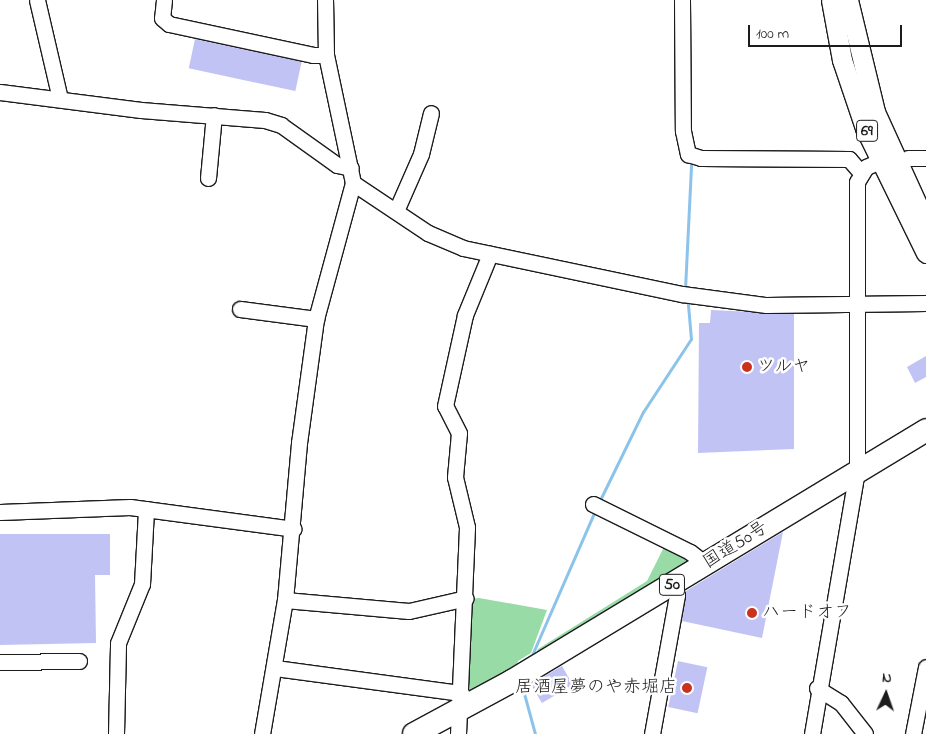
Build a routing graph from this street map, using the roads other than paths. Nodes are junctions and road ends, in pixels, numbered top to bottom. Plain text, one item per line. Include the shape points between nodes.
1 (37, 0) edge
2 (164, 0) edge
3 (325, 0) edge
4 (682, 0) edge
5 (831, 0) edge
6 (848, 0) edge
7 (326, 55) junction
8 (0, 92) edge
9 (60, 100) junction
10 (431, 113) dead end
11 (214, 115) junction
12 (908, 158) dead end
13 (926, 158) edge
14 (880, 161) junction
15 (351, 168) junction
16 (861, 173) junction
17 (208, 178) dead end
18 (353, 183) junction
19 (396, 211) junction
20 (926, 224) edge
21 (926, 253) edge
22 (490, 254) junction
23 (926, 303) edge
24 (856, 304) junction
25 (240, 309) dead end
26 (316, 319) junction
27 (926, 430) edge
28 (857, 471) junction
29 (593, 504) dead end
30 (146, 509) junction
31 (0, 512) edge
32 (294, 529) junction
33 (701, 568) junction
34 (673, 584) junction
35 (466, 598) junction
36 (285, 600) junction
37 (79, 661) dead end
38 (0, 662) edge
39 (926, 667) edge
40 (275, 668) junction
41 (817, 688) junction
42 (459, 713) edge
43 (922, 713) edge
44 (116, 734) edge
45 (262, 734) edge
46 (414, 734) edge
47 (652, 734) edge
48 (812, 734) edge
49 (865, 734) edge
50 (913, 734) edge

1 - 9 street
2 - 7 street via 162,18 170,24 313,56
3 - 7 street
4 - 16 street via 683,131 688,154 701,158 849,159
5 - 14 main road, 69 via 842,60
6 - 20 main road, 69 via 875,112
7 - 15 street
8 - 9 street
9 - 11 street
10 - 19 street via 421,154
11 - 15 street via 273,121 337,165
11 - 17 street
12 - 13 street
14 - 16 street
14 - 21 main road, 69
15 - 18 street
16 - 24 street via 857,182
18 - 19 street
18 - 26 street via 328,262
19 - 22 street via 428,233
22 - 24 street via 738,303
22 - 35 street via 465,315 445,406 459,433 455,477 466,527
23 - 24 street
24 - 28 street
25 - 26 street
26 - 32 street via 299,443
27 - 28 highway, 国道50号 / 50
28 - 33 highway, 国道50号 / 50
28 - 41 street
29 - 33 street via 690,552 699,559
30 - 31 street
30 - 32 street
30 - 44 street via 142,584 118,643
32 - 36 street
33 - 34 highway, 国道50号 / 50
34 - 42 highway, 国道50号 / 50
34 - 47 street via 677,595
35 - 36 street via 409,611
35 - 42 street
36 - 40 street
37 - 38 street
39 - 43 street
40 - 42 street
40 - 45 street
41 - 48 street
41 - 49 street via 840,702
42 - 46 highway, 国道50号 / 50
43 - 50 street

